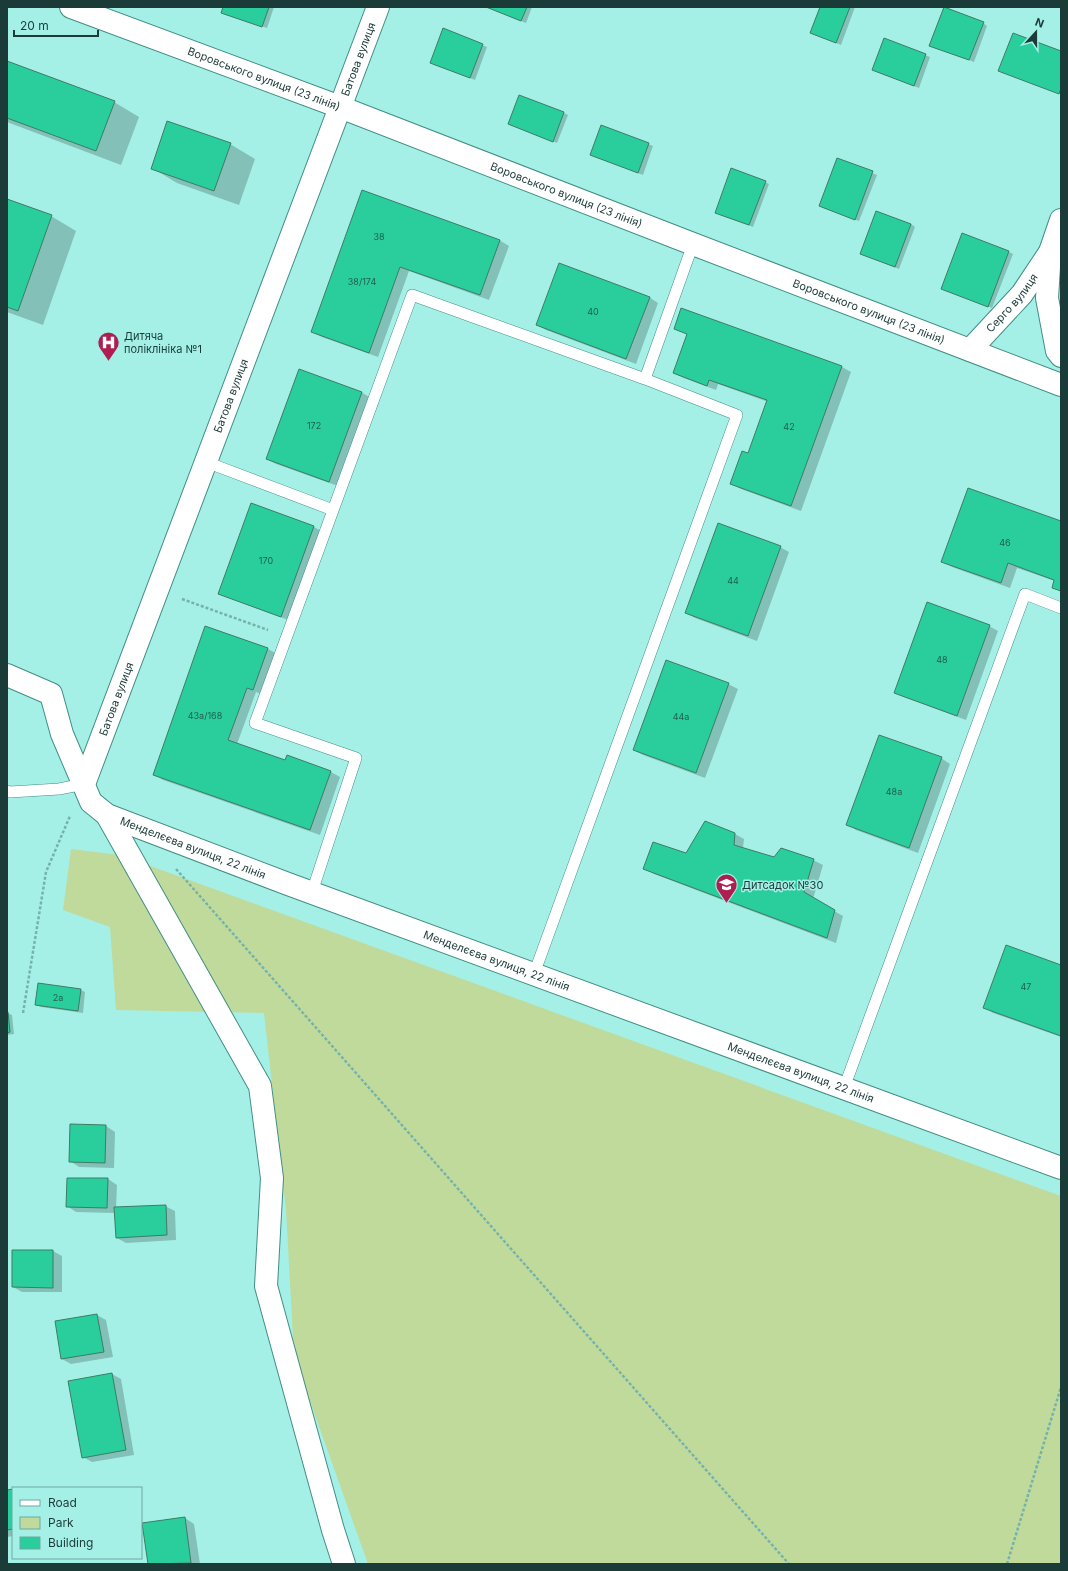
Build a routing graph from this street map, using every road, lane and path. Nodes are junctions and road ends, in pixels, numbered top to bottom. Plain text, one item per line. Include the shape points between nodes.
1 (71, 7) edge
2 (378, 7) edge
3 (340, 107) junction
4 (1061, 220) edge
5 (693, 244) junction
6 (1050, 252) junction
7 (970, 350) junction
8 (1061, 356) edge
9 (645, 379) junction
10 (1061, 385) edge
11 (206, 462) junction
12 (333, 510) junction
13 (157, 590) junction
14 (1061, 608) edge
15 (287, 637) junction
16 (7, 675) edge
17 (84, 784) junction
18 (7, 791) edge
19 (107, 815) junction
20 (172, 864) dead end
21 (312, 892) junction
22 (534, 974) junction
23 (23, 1014) dead end
24 (844, 1088) junction
25 (1061, 1168) edge
26 (1061, 1387) edge
27 (344, 1564) edge
28 (789, 1564) edge
29 (1007, 1564) edge

1 - 3 street, Воровського вулиця (23 лiнiя)
2 - 3 street, Батова вулиця
3 - 5 street, Воровського вулиця (23 лiнiя)
3 - 11 street, Батова вулиця
4 - 6 street, Серго вулиця
5 - 7 street, Воровського вулиця (23 лiнiя)
5 - 9 lane
6 - 7 street, Серго вулиця via 1022,294
6 - 8 street, Серго вулиця via 1047,298 1057,351
7 - 10 street, Воровського вулиця (23 лiнiя)
9 - 12 lane via 412,295
9 - 22 lane via 737,415
11 - 12 lane
11 - 13 street, Батова вулиця
12 - 15 lane
13 - 15 path
13 - 17 street, Батова вулиця
14 - 24 lane via 1026,594
15 - 21 lane via 256,723 356,758
16 - 17 street, Менделєєва вулиця, 22 лінія via 51,694 62,734
17 - 18 lane via 59,789
17 - 19 street, Менделєєва вулиця, 22 лінія via 91,802
17 - 23 path via 46,872
19 - 21 street, Менделєєва вулиця, 22 лінія
19 - 27 street via 260,1086 272,1178 266,1286
20 - 28 path
21 - 22 street, Менделєєва вулиця, 22 лінія
22 - 24 street, Менделєєва вулиця, 22 лінія
24 - 25 street, Менделєєва вулиця, 22 лінія
26 - 29 path

